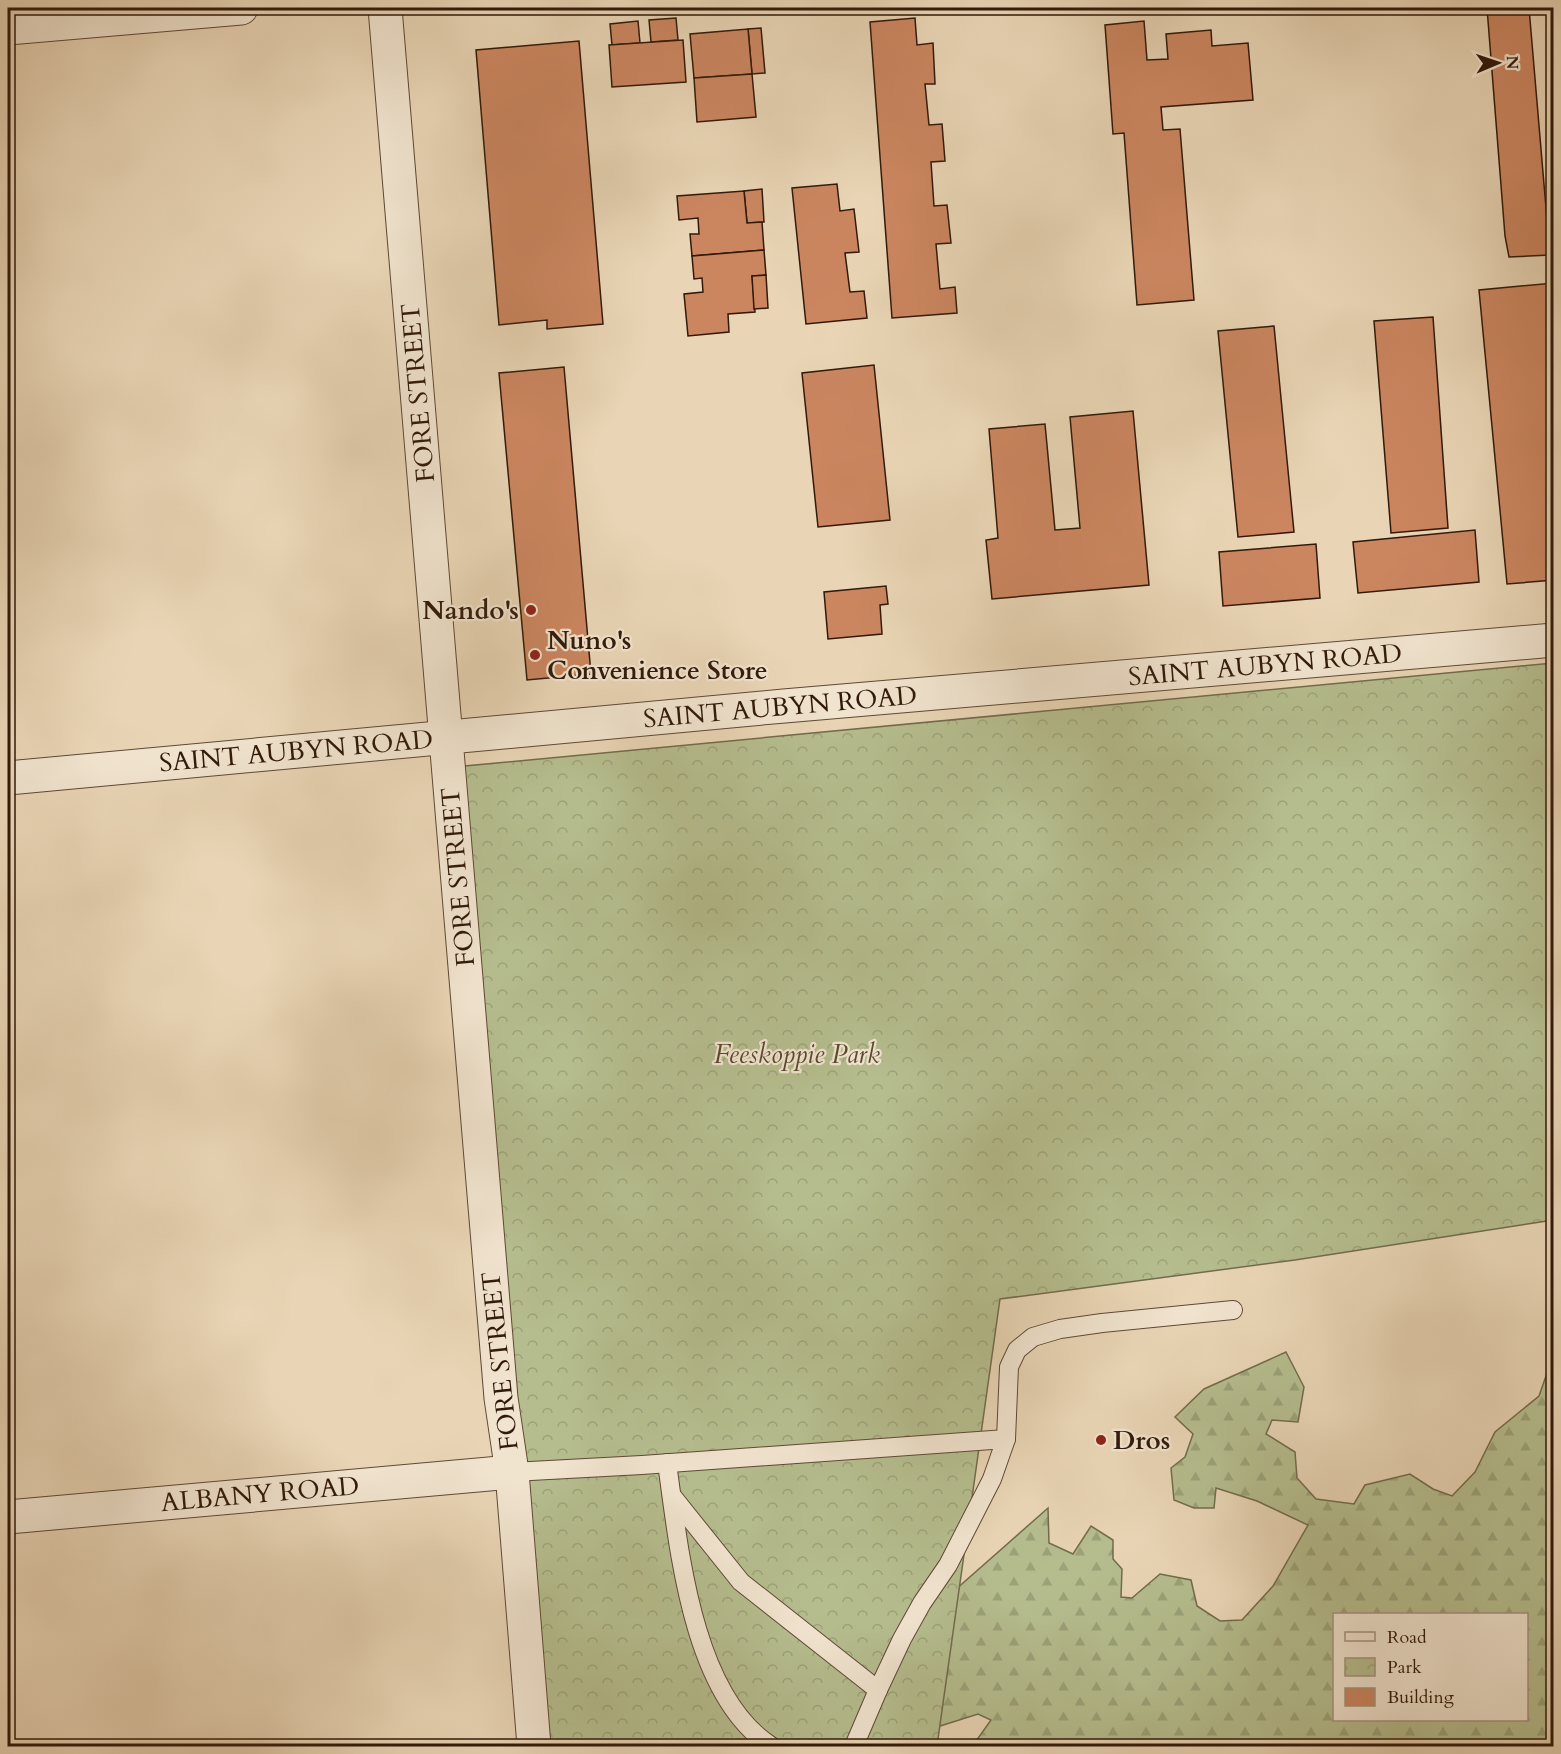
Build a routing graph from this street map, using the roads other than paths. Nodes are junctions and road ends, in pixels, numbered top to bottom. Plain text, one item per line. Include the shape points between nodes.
1 (236, 8) edge
2 (241, 8) edge
3 (385, 8) edge
4 (8, 28) edge
5 (1554, 640) edge
6 (447, 737) junction
7 (8, 778) edge
8 (1233, 1310) dead end
9 (1006, 1439) junction
10 (667, 1463) junction
11 (512, 1472) junction
12 (672, 1497) junction
13 (8, 1517) edge
14 (878, 1690) junction
15 (534, 1746) edge
16 (771, 1746) edge
17 (854, 1746) edge

1 - 2 street
1 - 4 street
3 - 6 street, FORE STREET
5 - 6 street, SAINT AUBYN ROAD
6 - 7 street, SAINT AUBYN ROAD
6 - 11 street, FORE STREET via 501,1398
8 - 9 lane via 1102,1323 1033,1337 1017,1350 1009,1367
9 - 10 lane
9 - 14 lane via 976,1511 907,1630
10 - 11 lane
10 - 12 lane
11 - 13 street, ALBANY ROAD
11 - 15 street, FORE STREET
12 - 14 lane via 741,1582
12 - 16 lane via 683,1574 708,1660 739,1719
14 - 17 lane

